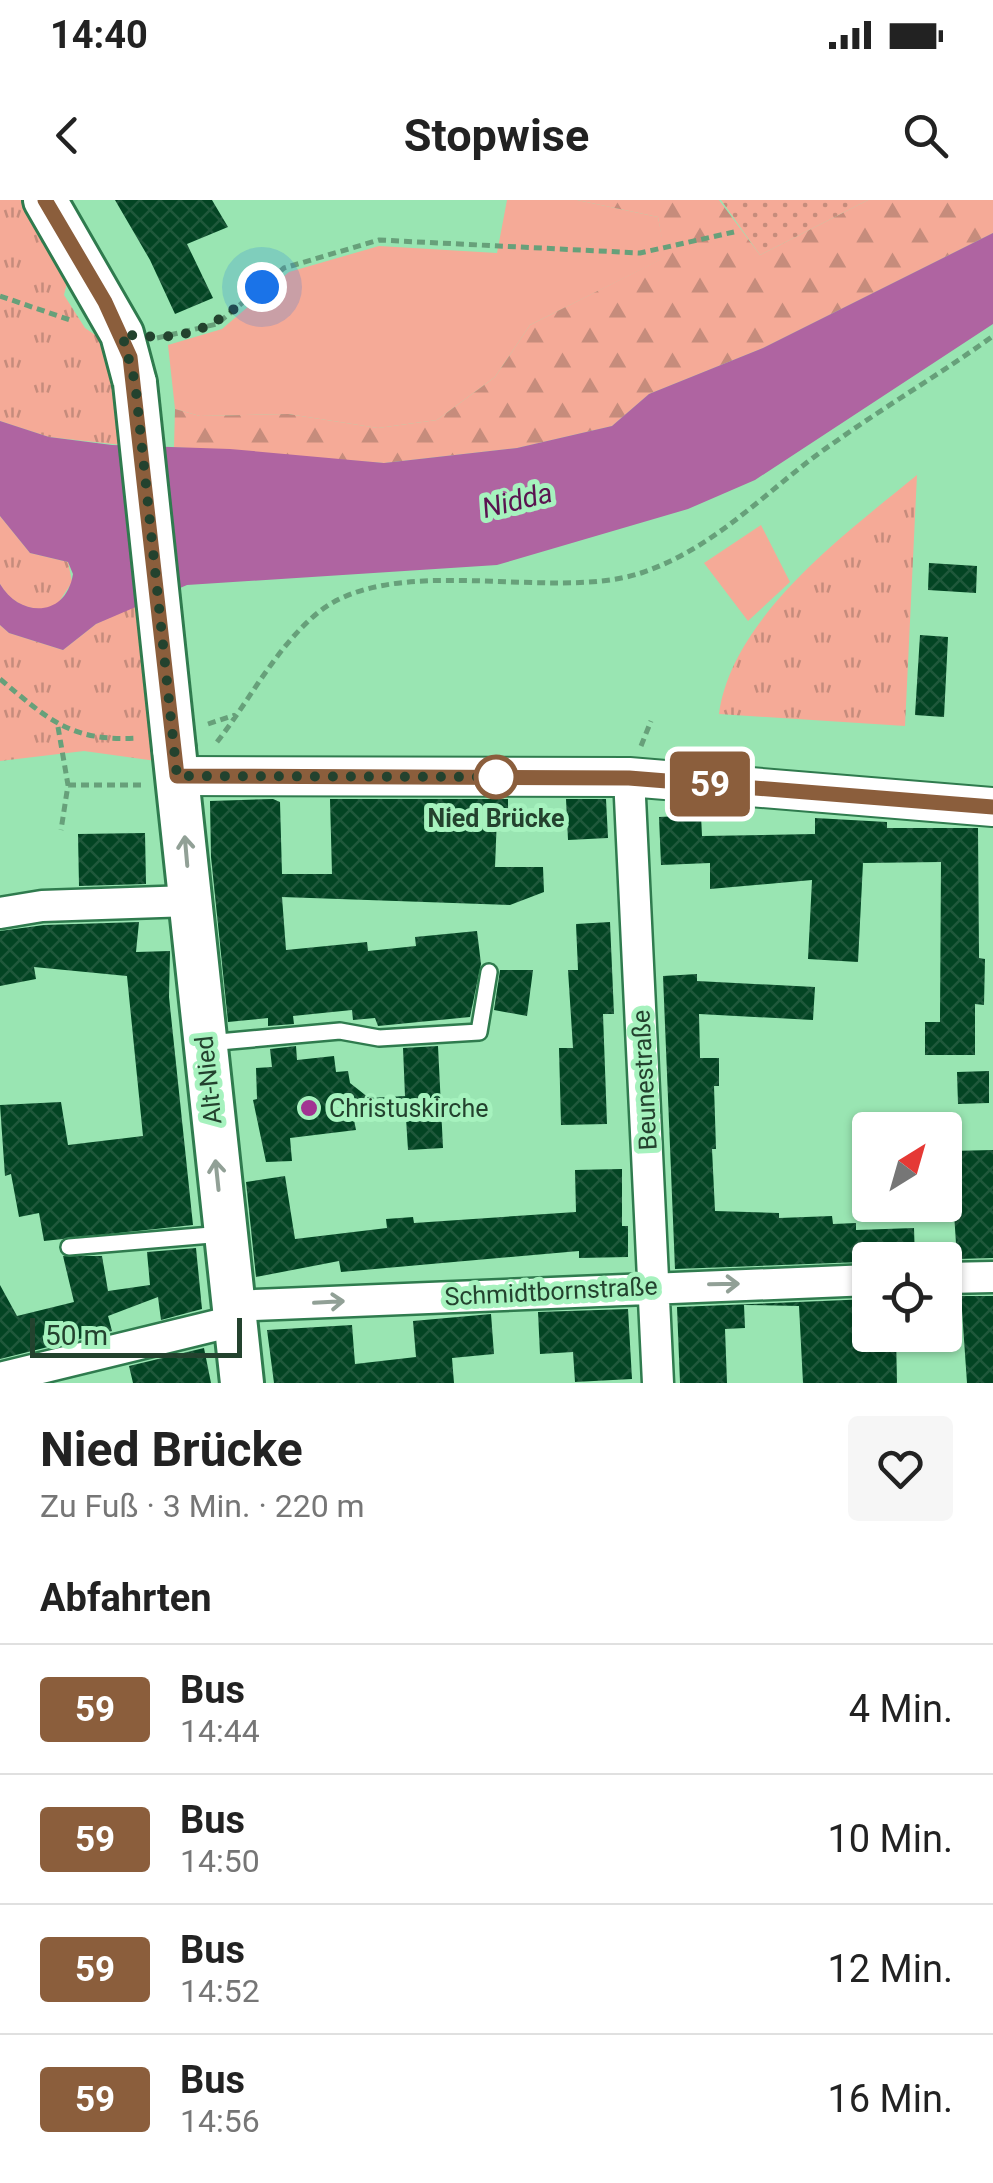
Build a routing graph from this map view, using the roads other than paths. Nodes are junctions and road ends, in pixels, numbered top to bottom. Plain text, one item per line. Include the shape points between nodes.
1 (45, 200) edge
2 (172, 755) junction
3 (629, 778) junction
4 (993, 807) edge
5 (190, 901) junction
6 (0, 913) edge
7 (490, 972) dead end
8 (204, 1044) junction
9 (223, 1234) junction
10 (70, 1247) dead end
11 (993, 1277) edge
12 (962, 1278) edge
13 (852, 1280) edge
14 (654, 1286) junction
15 (233, 1314) junction
16 (0, 1378) edge
17 (242, 1383) edge
18 (658, 1383) edge

1 - 2 main road, Alt-Nied, bridge via 122,334 135,382
2 - 3 street
5 -> 2 main road, Alt-Nied
3 - 4 street
3 - 14 street, Beunestraße
5 - 6 street
5 - 8 main road, Alt-Nied
7 - 8 lane via 479,1032 379,1038 340,1031
9 -> 8 main road, Alt-Nied
9 - 10 lane
9 - 15 main road, Alt-Nied
11 - 12 street
14 -> 13 street, Schmidtbornstraße
15 -> 14 street, Schmidtbornstraße
14 - 18 street, Beunestraße
15 - 16 street, Schmidtbornstraße
15 - 17 main road, Alt-Nied

